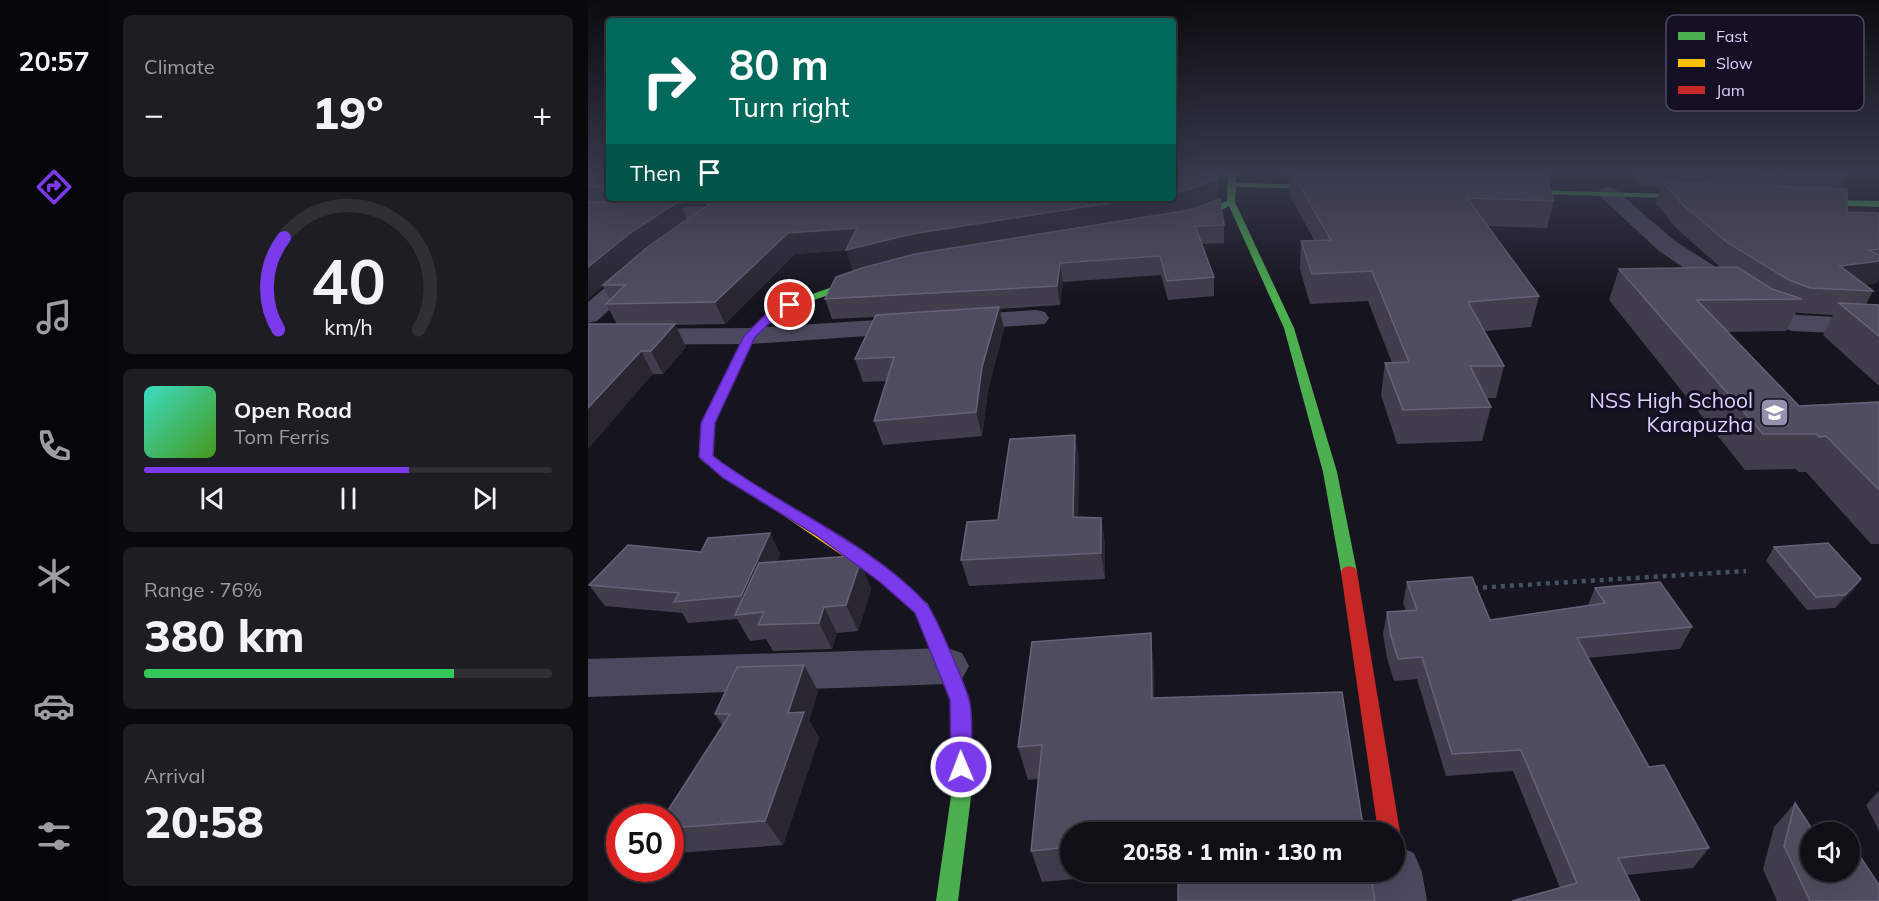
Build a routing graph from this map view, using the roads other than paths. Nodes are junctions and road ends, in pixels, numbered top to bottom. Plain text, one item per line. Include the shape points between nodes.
1 (715, 213) edge
2 (1204, 213) edge
3 (1236, 213) edge
4 (1630, 213) edge
5 (1164, 224) edge
6 (689, 233) edge
7 (660, 254) edge
8 (886, 272) edge
9 (588, 315) edge
10 (1036, 318) dead end
11 (1879, 327) edge
12 (750, 336) junction
13 (588, 337) edge
14 (947, 666) junction
15 (588, 678) edge
16 (1388, 822) edge
17 (1396, 882) edge
18 (947, 901) edge
19 (1399, 901) edge

1 - 6 street
2 - 5 street
3 - 16 street via 1289,328 1329,472 1354,595
4 - 11 street via 1667,246 1768,312 1792,323
7 - 9 street
8 - 12 street via 790,305
10 - 12 street
12 - 13 street
12 - 14 street via 708,423 706,457 886,577 922,609
14 - 15 street
14 - 18 street via 960,700 962,789
17 - 19 street

